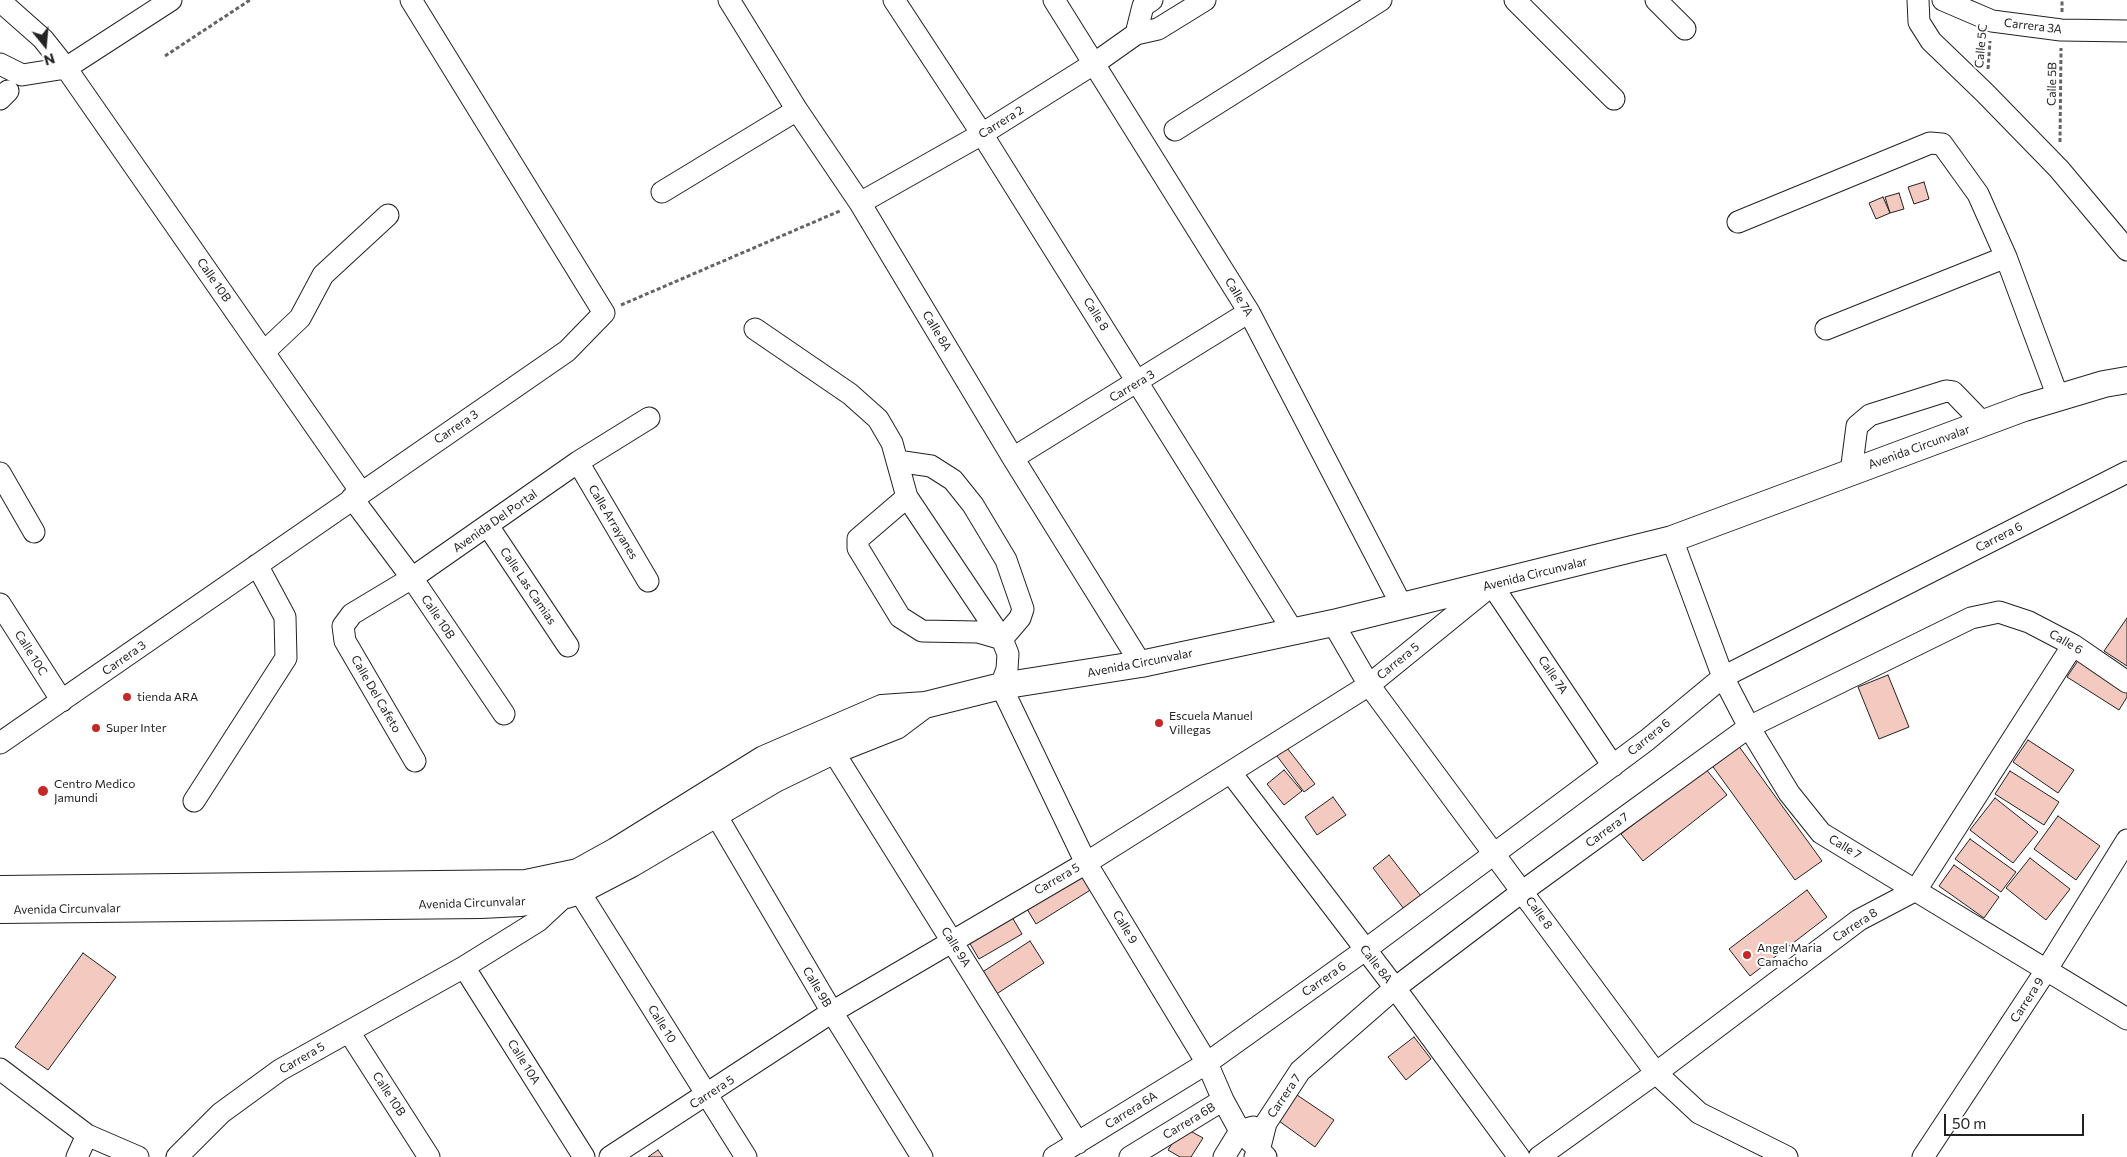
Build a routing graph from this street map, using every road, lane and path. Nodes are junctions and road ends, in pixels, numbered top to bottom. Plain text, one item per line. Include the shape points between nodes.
1 (171, 0) edge
2 (250, 0) edge
3 (411, 0) edge
4 (729, 0) edge
5 (894, 0) edge
6 (1054, 0) edge
7 (1152, 0) edge
8 (1204, 0) edge
9 (1381, 0) edge
10 (1514, 0) edge
11 (1656, 0) edge
12 (1918, 0) edge
13 (1943, 0) edge
14 (2062, 0) edge
15 (0, 1) edge
16 (1992, 21) junction
17 (1685, 29) dead end
18 (2061, 30) junction
19 (2127, 31) edge
20 (1136, 34) junction
21 (165, 56) dead end
22 (1095, 63) junction
23 (0, 64) edge
24 (66, 68) junction
25 (1985, 93) junction
26 (1614, 99) dead end
27 (797, 110) junction
28 (1174, 130) dead end
29 (982, 134) junction
30 (2060, 168) junction
31 (662, 192) dead end
32 (860, 203) junction
33 (388, 215) dead end
34 (1738, 222) dead end
35 (2127, 250) edge
36 (2006, 257) junction
37 (1249, 312) junction
38 (604, 313) junction
39 (756, 329) dead end
40 (1826, 329) dead end
41 (264, 352) junction
42 (2127, 380) edge
43 (1138, 382) junction
44 (2058, 397) junction
45 (649, 418) dead end
46 (1983, 423) junction
47 (1013, 458) junction
48 (897, 461) junction
49 (578, 462) junction
50 (1851, 472) junction
51 (2127, 472) edge
52 (0, 473) edge
53 (357, 495) junction
54 (907, 497) junction
55 (488, 526) junction
56 (34, 532) dead end
57 (1672, 539) junction
58 (257, 565) junction
59 (412, 578) junction
60 (648, 581) dead end
61 (1492, 585) junction
62 (0, 604) edge
63 (1402, 606) junction
64 (1999, 612) joint
65 (1333, 623) junction
66 (344, 626) joint
67 (1293, 631) junction
68 (1002, 639) junction
69 (2073, 645) junction
70 (568, 646) dead end
71 (1141, 664) junction
72 (1723, 676) junction
73 (2127, 682) edge
74 (1368, 685) junction
75 (1001, 686) junction
76 (62, 701) junction
77 (925, 705) junction
78 (504, 714) dead end
79 (1749, 727) junction
80 (0, 743) edge
81 (833, 751) junction
82 (414, 761) dead end
83 (1613, 766) junction
84 (1231, 773) junction
85 (194, 801) dead end
86 (716, 815) junction
87 (2127, 840) edge
88 (1494, 853) junction
89 (1086, 863) junction
90 (0, 889) edge
91 (1916, 890) junction
92 (1523, 891) junction
93 (573, 893) junction
94 (0, 910) edge
95 (952, 941) junction
96 (1365, 950) junction
97 (464, 967) junction
98 (2047, 970) junction
99 (1396, 988) junction
100 (832, 1012) junction
101 (2127, 1019) edge
102 (349, 1032) junction
103 (1207, 1062) junction
104 (0, 1069) edge
105 (1656, 1073) junction
106 (706, 1096) junction
107 (1223, 1100) junction
108 (1266, 1123) junction
109 (1240, 1131) junction
110 (87, 1135) junction
111 (1078, 1143) junction
112 (1260, 1155) edge
113 (77, 1157) edge
114 (138, 1157) edge
115 (177, 1157) edge
116 (429, 1157) edge
117 (584, 1157) edge
118 (610, 1157) edge
119 (746, 1157) edge
120 (922, 1157) edge
121 (1054, 1157) edge
122 (1130, 1157) edge
123 (1224, 1157) edge
124 (1519, 1157) edge
125 (1539, 1157) edge
126 (1787, 1157) edge
127 (1923, 1157) edge

1 - 24 street
2 - 21 path
3 - 38 street
4 - 27 street, Calle 8A
5 - 29 street, Calle 8
6 - 22 street, Calle 7A
7 - 20 street via 1143,6
8 - 20 street, Carrera 2 via 1158,29
9 - 28 street
10 - 26 street
11 - 17 street
12 - 25 street via 1919,22 1931,41
13 - 16 street, Carrera 3A
14 - 18 path, Calle 5B
15 - 24 street, Calle 10B via 43,39
16 - 18 street, Carrera 3A
16 - 25 path, Calle 5C
18 - 19 street, Carrera 3A
18 - 30 path, Calle 5B
20 - 22 street, Carrera 2
22 - 29 street, Carrera 2
22 - 37 street, Calle 7A
23 - 24 street via 22,76
24 - 41 street, Calle 10B
25 - 30 street
27 - 31 street
27 - 32 street, Calle 8A
29 - 32 street, Carrera 2
29 - 43 street, Calle 8
30 - 35 street
32 - 38 path
32 - 47 street, Calle 8A
33 - 41 street via 323,275 300,318
34 - 36 street via 1930,143 1942,144 1978,194
36 - 40 street
36 - 44 street
37 - 43 street, Carrera 3
37 - 63 street, Calle 7A
38 - 53 street, Carrera 3 via 567,351
39 - 48 street via 850,394 878,419 892,443
41 - 53 street, Calle 10B
42 - 44 main road, Avenida Circunvalar
43 - 47 street, Carrera 3
43 - 67 street, Calle 8
44 - 46 main road, Avenida Circunvalar
45 - 49 street, Avenida Del Portal
46 - 50 main road, Avenida Circunvalar
46 - 50 street via 1953,392 1946,391 1870,415 1858,426
47 - 71 street, Calle 8A
48 - 54 street
48 - 68 street via 931,466 953,480 1006,560 1023,609 1020,618
49 - 55 street, Avenida Del Portal
49 - 60 street, Calle Arrayanes
50 - 57 main road, Avenida Circunvalar
51 - 72 street, Carrera 6
52 - 56 street
53 - 58 street, Carrera 3
53 - 59 street, Calle 10B
54 - 68 street
54 - 68 street via 858,539 858,548 900,617 922,631 978,632
55 - 59 street, Avenida Del Portal
55 - 70 street, Calle Las Camias
57 - 61 main road, Avenida Circunvalar
57 - 72 street, Calle 7
58 - 76 street, Carrera 3
58 - 85 street via 285,616 286,658
59 - 66 street, Avenida Del Portal via 352,614
59 - 78 street, Calle 10B
61 - 63 main road, Avenida Circunvalar
61 - 74 street, Carrera 5
61 - 83 street, Calle 7A
62 - 76 street, Calle 10C
63 - 65 main road, Avenida Circunvalar
64 - 69 street, Calle 6 via 2029,622
64 - 79 street, Carrera 7 via 1971,618
65 - 67 main road, Avenida Circunvalar
65 - 74 street, Calle 8
66 - 82 street, Calle Del Cafeto via 345,641
67 - 71 main road, Avenida Circunvalar
68 - 75 street via 1008,654
69 - 73 street, Calle 6
69 - 91 street, Carrera 8
71 - 75 main road, Avenida Circunvalar
72 - 79 street, Calle 7
72 - 83 street, Carrera 6
74 - 84 street, Carrera 5
74 - 88 street, Calle 8
75 - 77 main road, Avenida Circunvalar
75 - 89 street, Calle 9
76 - 80 street, Carrera 3
77 - 81 main road, Avenida Circunvalar via 896,726
77 - 90 main road, Avenida Circunvalar via 882,708 830,729 764,759 578,872 526,883
79 - 91 street, Calle 7 via 1789,793 1821,833
79 - 92 street, Carrera 7
81 - 86 main road, Avenida Circunvalar via 775,779
81 - 95 street, Calle 9A
83 - 88 street, Carrera 6
84 - 89 street, Carrera 5
84 - 96 street, Calle 8A
86 - 93 main road, Avenida Circunvalar via 632,864
86 - 100 street, Calle 9B
87 - 98 street, Carrera 9
88 - 92 street, Calle 8
88 - 96 street, Carrera 6
89 - 95 street, Carrera 5
89 - 103 street, Calle 9
91 - 98 street, Calle 7
91 - 105 street, Carrera 8 via 1859,920
92 - 99 street, Carrera 7
92 - 105 street, Calle 8
93 - 94 main road, Avenida Circunvalar via 521,903 481,905
93 - 97 street, Carrera 5 via 538,921
93 - 106 street, Calle 10
95 - 100 street, Carrera 5
95 - 111 street, Calle 9A
96 - 99 street, Calle 8A
96 - 103 street, Carrera 6
97 - 102 street, Carrera 5
97 - 117 street, Calle 10A
98 - 101 street, Calle 7
98 - 127 street, Carrera 9
99 - 108 street, Carrera 7 via 1300,1072
99 - 124 street, Calle 8A
100 - 106 street, Carrera 5
100 - 120 street, Calle 9B
102 - 115 street, Carrera 5 via 280,1070 221,1113
102 - 116 street, Calle 10B
103 - 107 street, Calle 9
103 - 111 street, Carrera 6A
104 - 110 street
105 - 125 street, Carrera 8
105 - 126 street, Calle 8 via 1699,1113
106 - 118 street, Carrera 5
106 - 119 street, Calle 10
107 - 109 street, Calle 9
107 - 122 street, Carrera 6B
108 - 109 street, Carrera 7
108 - 112 street, Carrera 7
109 - 112 street, Calle 9
109 - 123 street
110 - 113 street
110 - 114 street
111 - 121 street, Carrera 6A

